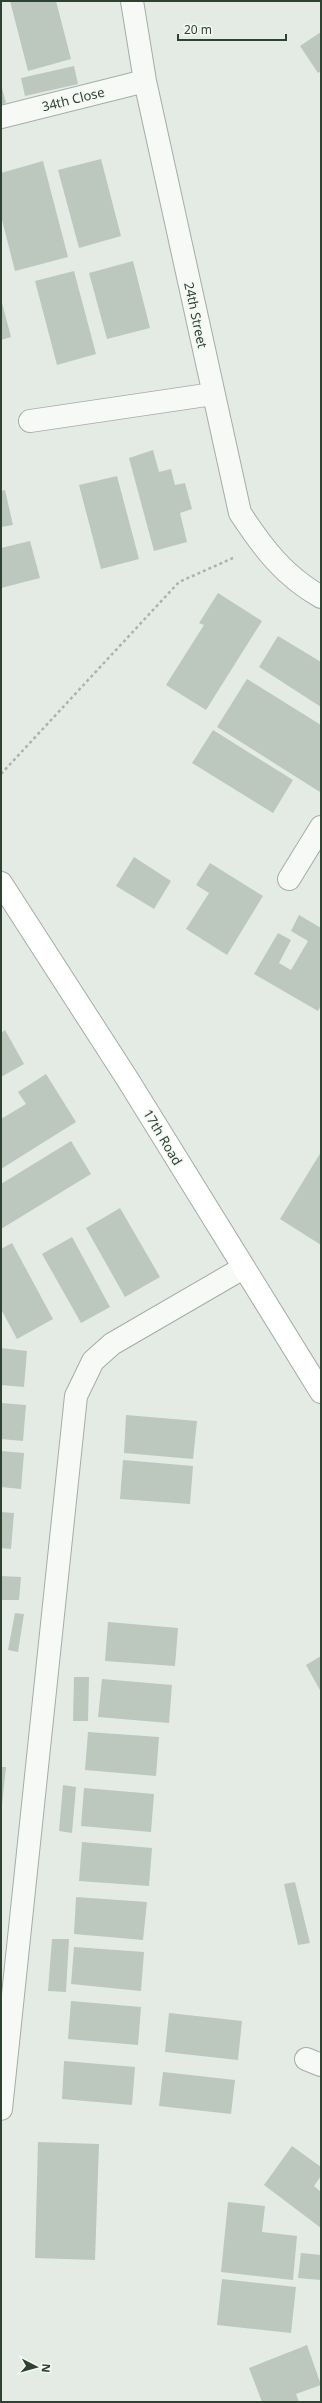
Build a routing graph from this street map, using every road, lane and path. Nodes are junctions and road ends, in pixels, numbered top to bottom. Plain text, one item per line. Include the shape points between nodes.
1 (132, 1) edge
2 (145, 81) junction
3 (1, 117) edge
4 (213, 394) junction
5 (30, 421) dead end
6 (261, 545) junction
7 (321, 597) edge
8 (1, 774) edge
9 (321, 827) edge
10 (289, 880) dead end
11 (1, 883) edge
12 (243, 1268) junction
13 (321, 1392) edge
14 (1, 2109) edge

1 - 2 street, 24th Street
2 - 3 street, 34th Close
2 - 4 street, 24th Street
4 - 5 street
4 - 6 street, 24th Street via 240,513
6 - 7 street, 24th Street via 298,584
6 - 8 path via 179,582
9 - 10 street
11 - 12 street, 17th Road via 128,1080
12 - 13 street, 17th Road
12 - 14 street via 112,1344 93,1361 76,1396

